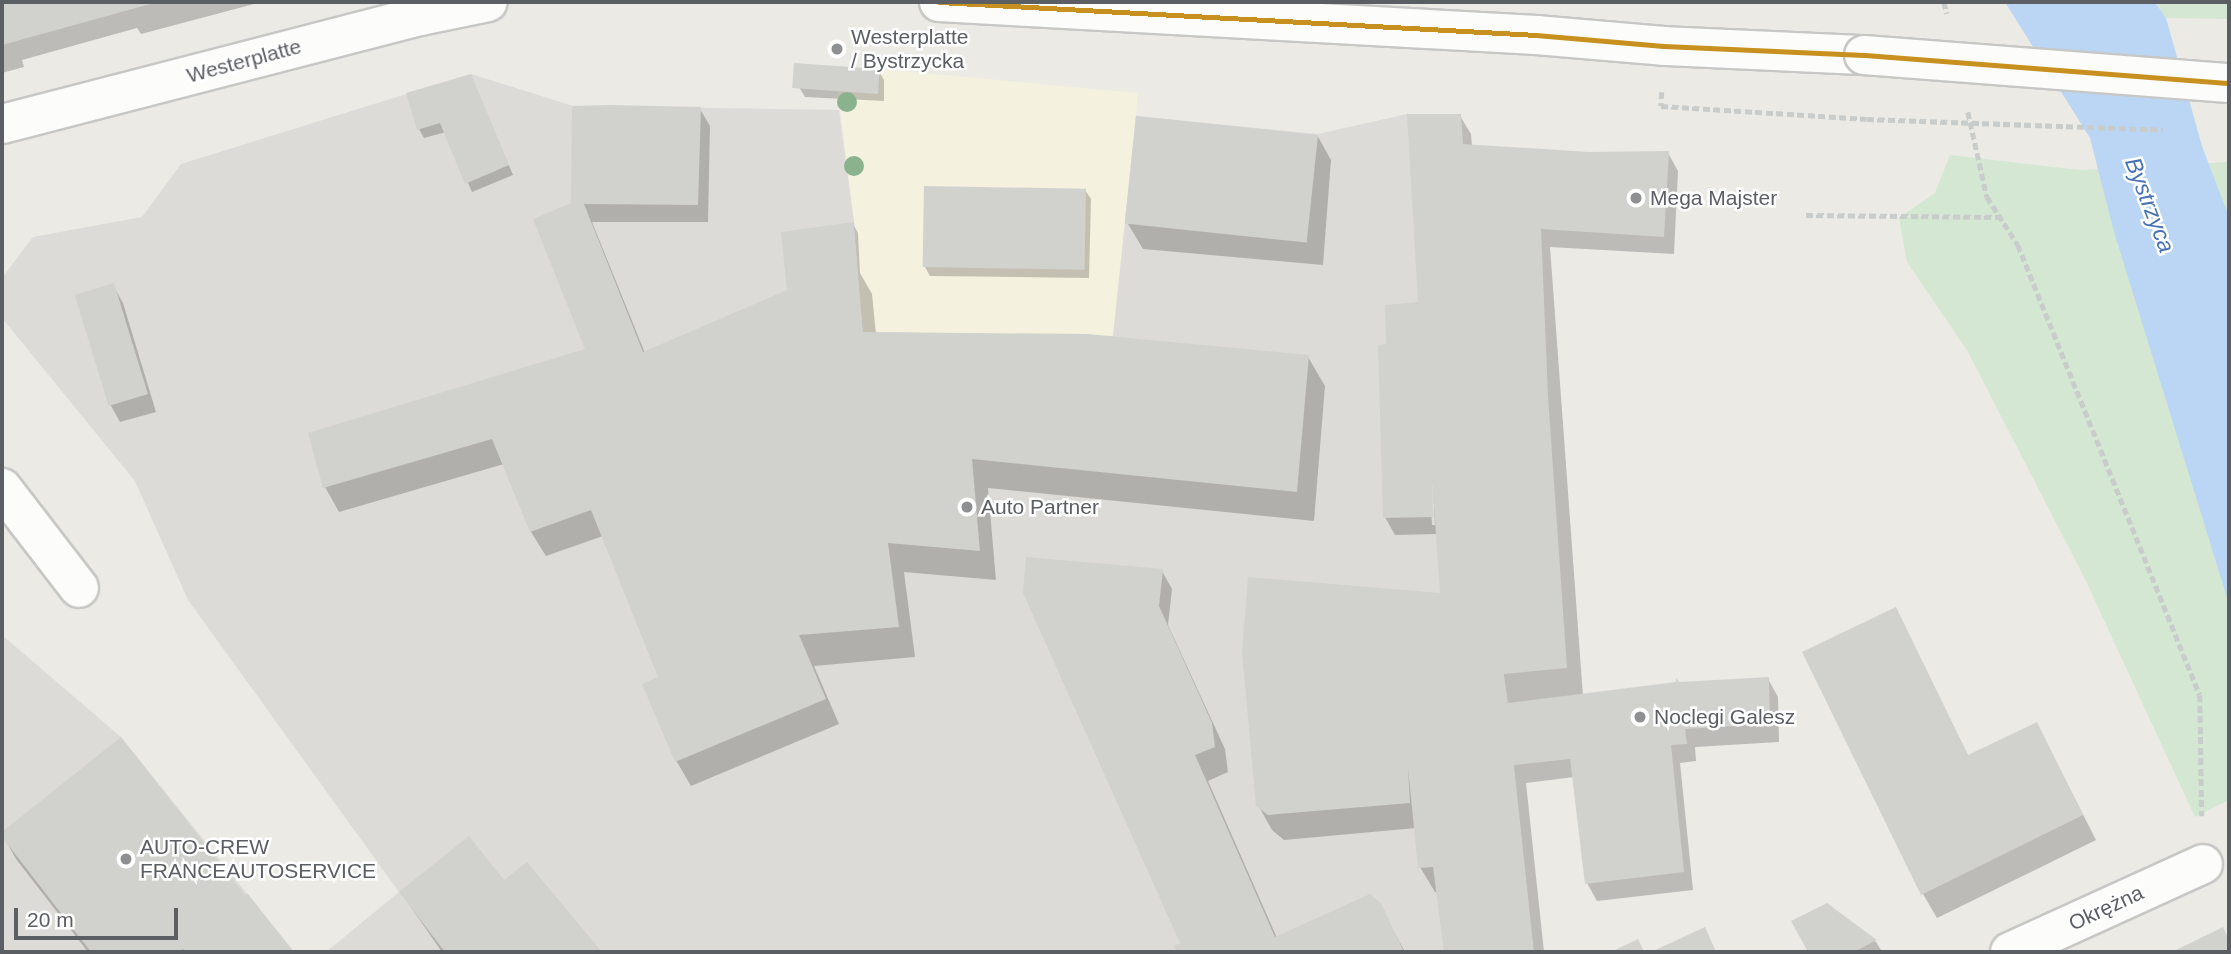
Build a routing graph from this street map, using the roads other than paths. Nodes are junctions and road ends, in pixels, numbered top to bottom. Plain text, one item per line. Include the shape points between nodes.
1 (488, 2) edge
2 (939, 2) edge
3 (2229, 83) edge
4 (2, 124) edge
5 (2, 488) edge
6 (79, 588) dead end
7 (2203, 864) road end
8 (2010, 952) edge

1 - 4 street, Westerplatte
2 - 3 street, bridge via 1864,55
5 - 6 street
7 - 8 street, Okrężna

